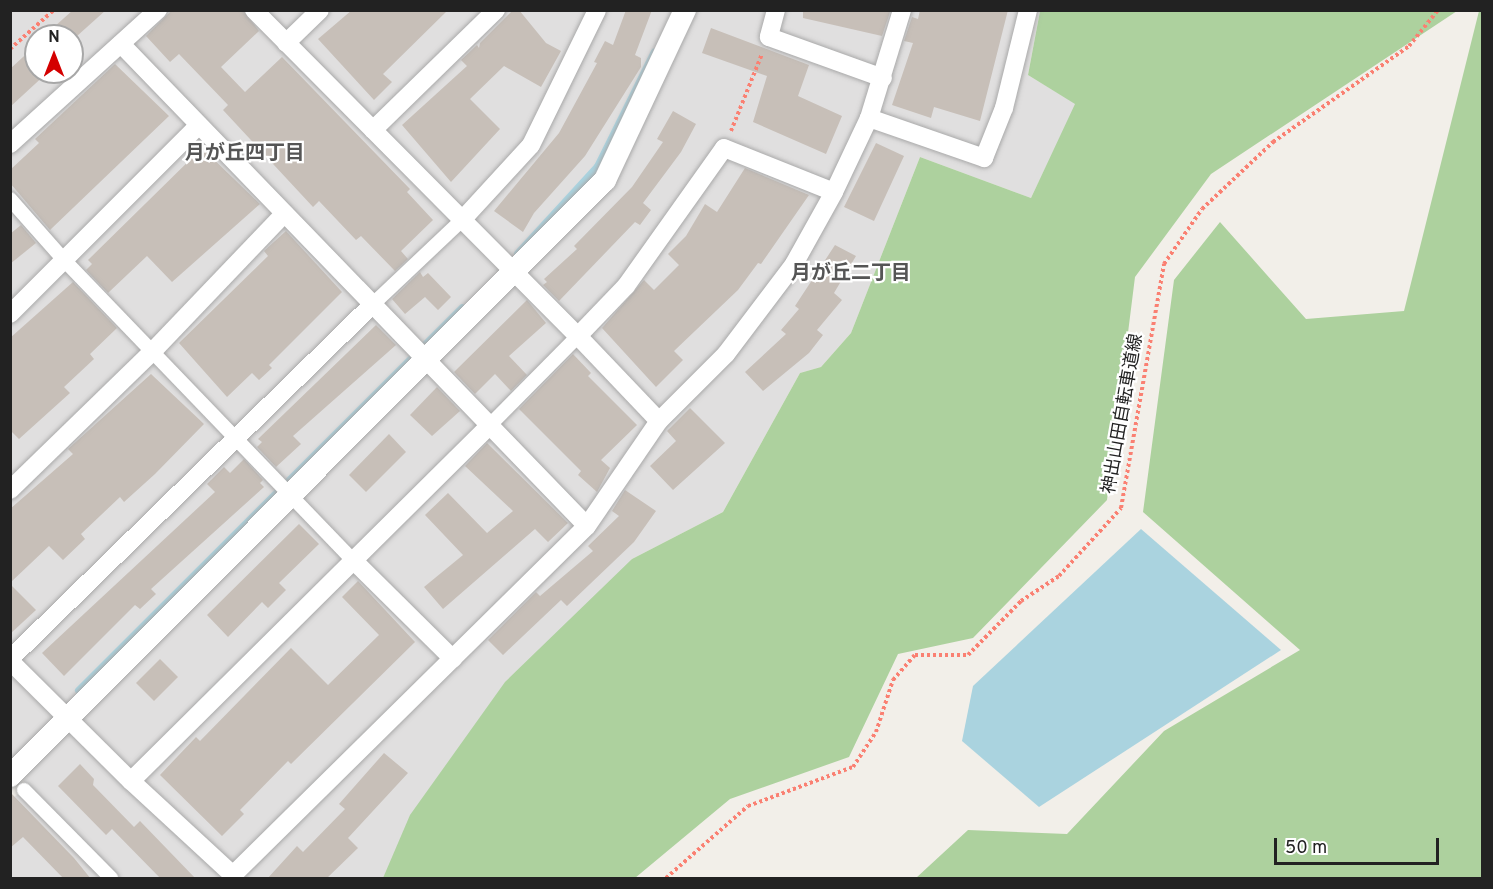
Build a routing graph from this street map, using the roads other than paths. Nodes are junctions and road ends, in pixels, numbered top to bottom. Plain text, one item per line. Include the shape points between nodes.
1 (158, 10) edge
2 (254, 10) edge
3 (320, 10) edge
4 (496, 10) edge
5 (597, 10) edge
6 (685, 10) edge
7 (776, 10) edge
8 (902, 10) edge
9 (1029, 10) edge
10 (286, 43) junction
11 (121, 44) junction
12 (883, 78) junction
13 (869, 118) junction
14 (199, 125) junction
15 (373, 130) junction
16 (10, 144) edge
17 (834, 192) junction
18 (10, 199) edge
19 (284, 214) junction
20 (463, 219) junction
21 (64, 260) junction
22 (514, 273) junction
23 (372, 305) junction
24 (10, 314) edge
25 (578, 336) junction
26 (153, 351) junction
27 (426, 362) junction
28 (659, 421) junction
29 (489, 426) junction
30 (235, 439) junction
31 (10, 490) edge
32 (292, 497) junction
33 (587, 526) junction
34 (354, 561) junction
35 (453, 659) junction
36 (10, 660) edge
37 (68, 719) junction
38 (131, 781) junction
39 (17, 783) edge
40 (231, 877) edge
41 (111, 879) edge

1 - 11 street
2 - 10 street
3 - 10 street
4 - 15 street
5 - 20 street via 531,145
6 - 22 street via 605,180
7 - 12 street via 769,37
8 - 12 street
9 - 13 street via 1004,108 984,158
10 - 15 street
11 - 14 street
11 - 16 street
12 - 13 street
13 - 17 street
14 - 19 street
14 - 21 street
15 - 20 street
17 - 25 street via 724,148 626,286
17 - 28 street via 794,264 726,354
18 - 21 street
19 - 23 street
19 - 26 street
20 - 22 street
20 - 23 street
21 - 24 street
21 - 26 street
22 - 25 street
22 - 27 street
23 - 27 street
23 - 30 street
25 - 28 street
25 - 29 street
26 - 30 street
26 - 31 street
27 - 29 street
27 - 32 street
28 - 33 street
29 - 33 street
29 - 34 street
30 - 32 street
30 - 36 street
32 - 34 street
32 - 37 street
33 - 35 street
34 - 35 street
34 - 38 street
35 - 40 street
36 - 37 street
37 - 38 street
37 - 39 street
38 - 40 street
39 - 41 street

